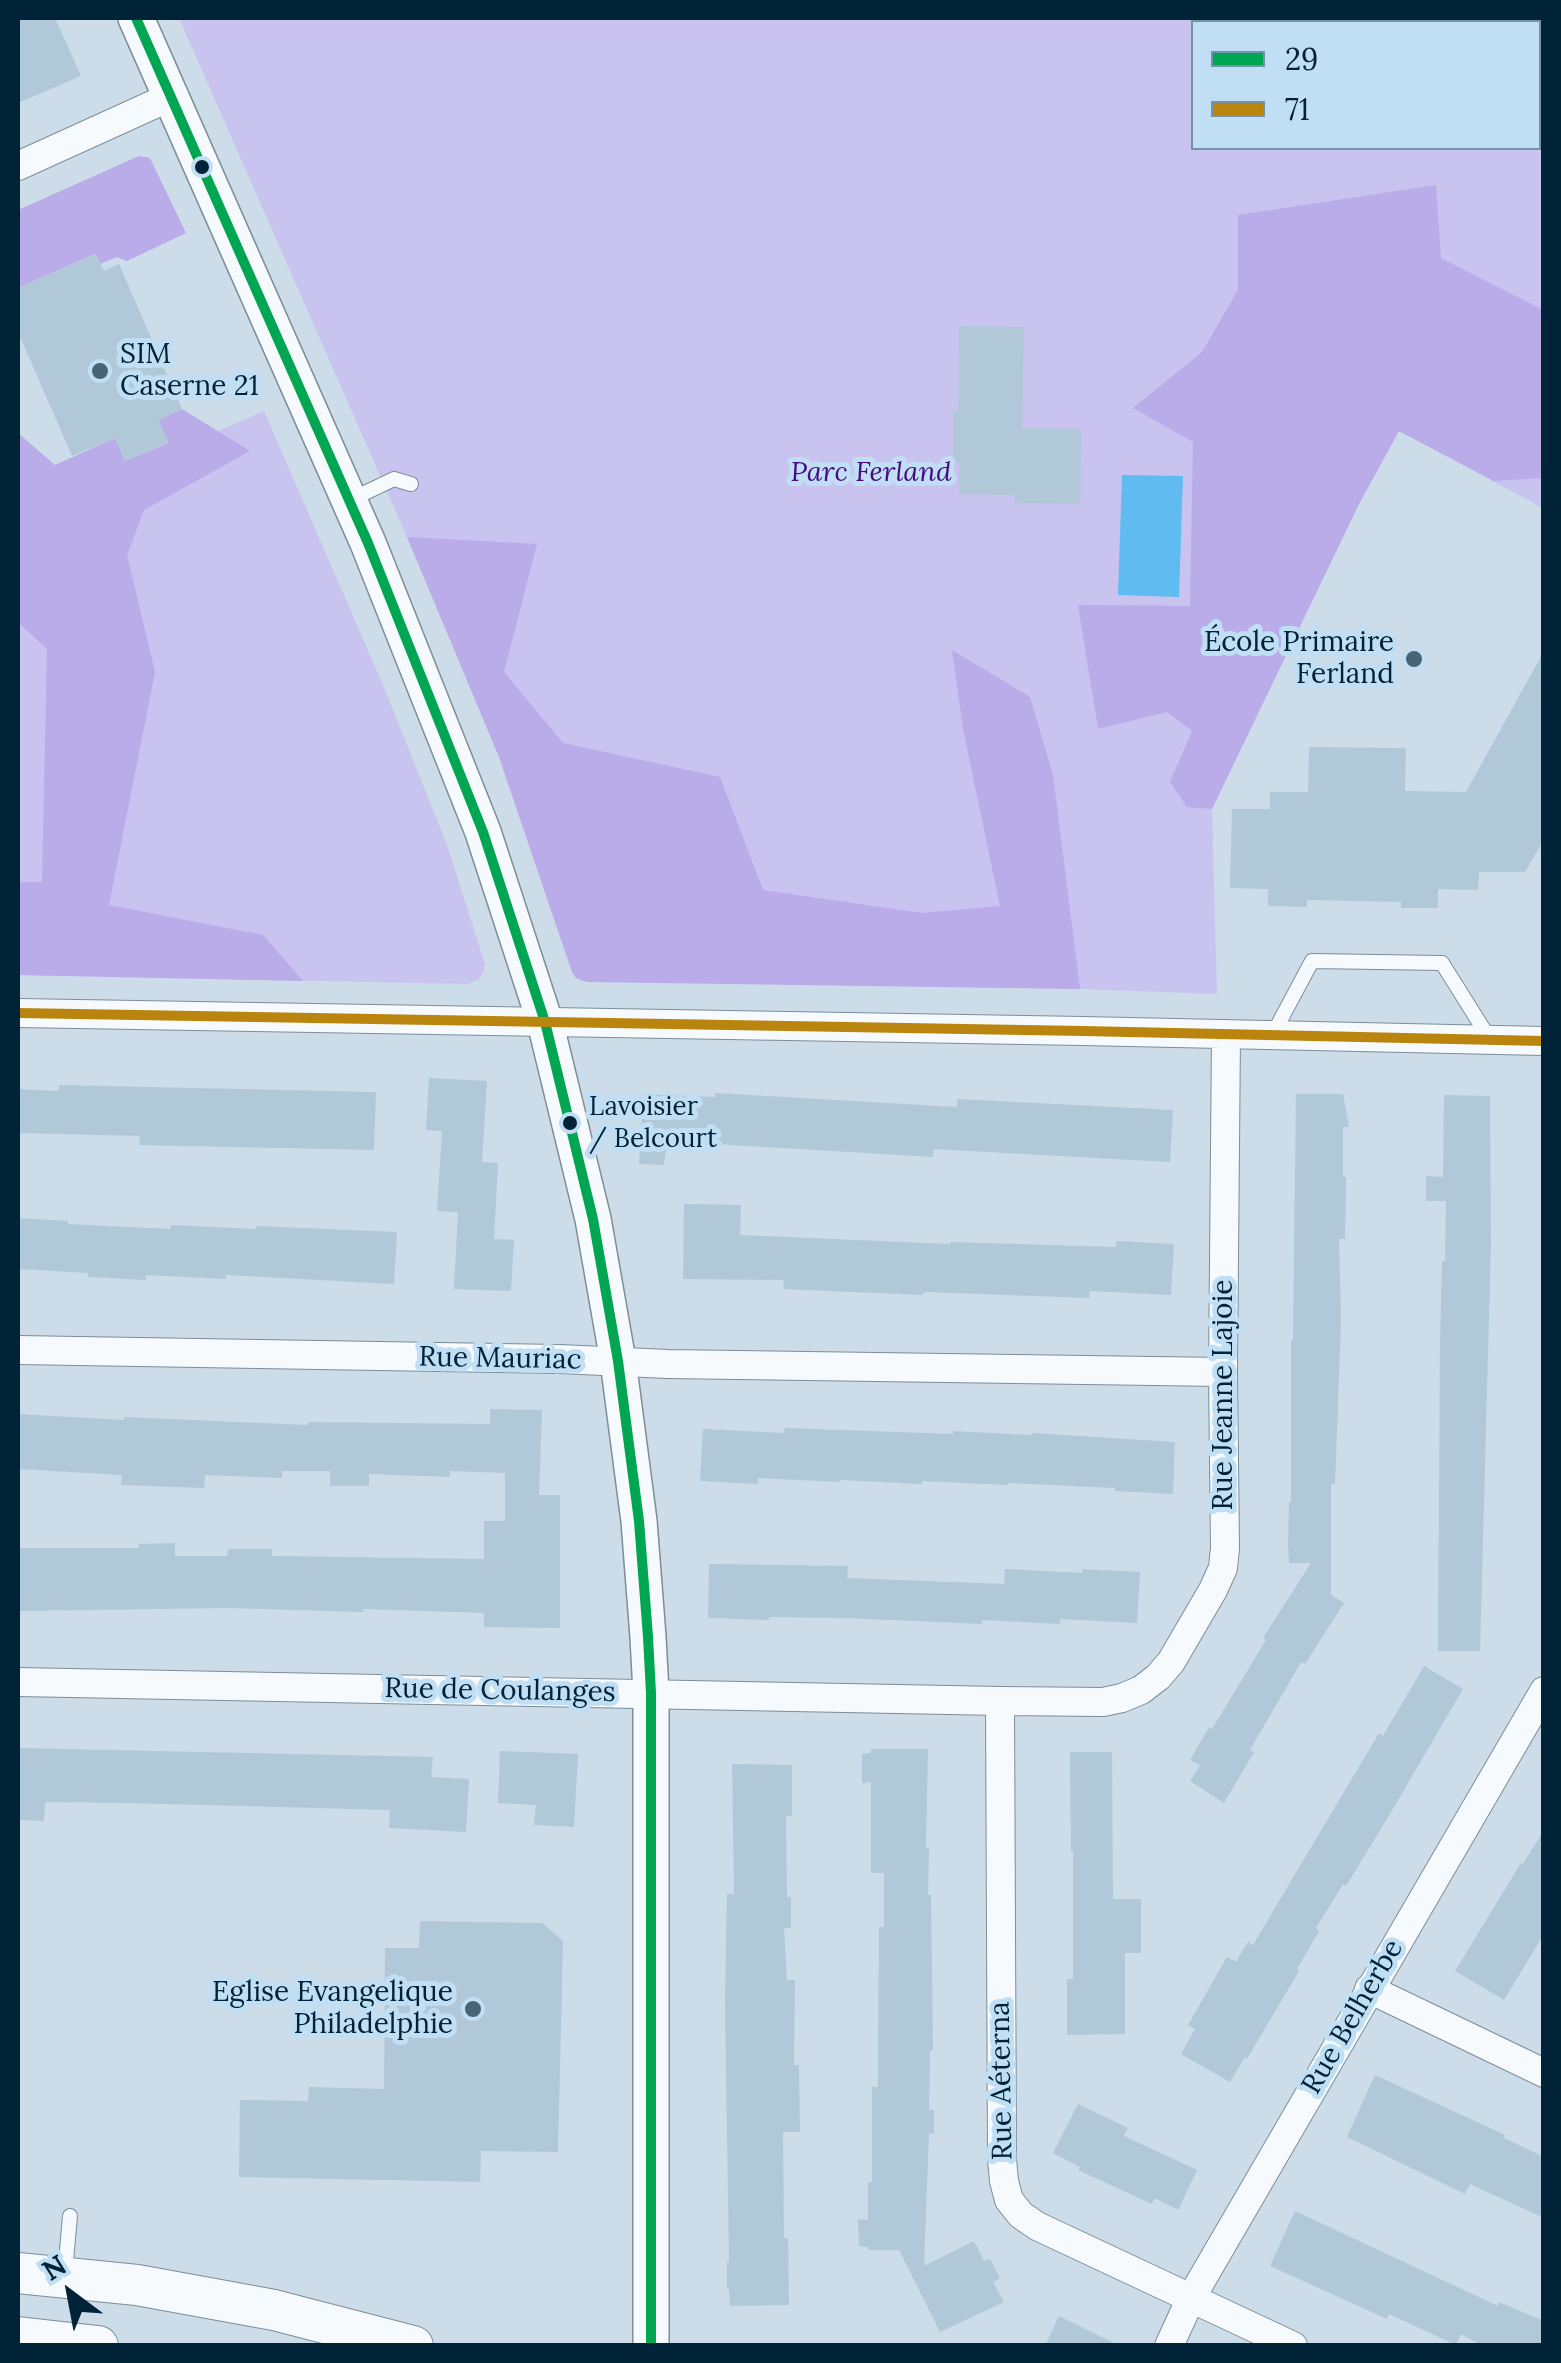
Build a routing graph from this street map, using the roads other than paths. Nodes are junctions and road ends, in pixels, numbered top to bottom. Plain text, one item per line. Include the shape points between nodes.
1 (136, 18) edge
2 (170, 96) junction
3 (18, 166) edge
4 (411, 484) dead end
5 (349, 500) junction
6 (18, 1013) edge
7 (546, 1022) junction
8 (1226, 1034) junction
9 (1273, 1034) junction
10 (1490, 1039) junction
11 (1544, 1041) edge
12 (18, 1350) edge
13 (618, 1361) junction
14 (1223, 1372) junction
15 (18, 1682) edge
16 (1544, 1691) edge
17 (651, 1693) junction
18 (1000, 1701) junction
19 (1103, 1702) joint
20 (1369, 1989) junction
21 (1544, 2073) edge
22 (70, 2216) dead end
23 (18, 2273) edge
24 (64, 2278) junction
25 (1191, 2298) junction
26 (18, 2338) edge
27 (98, 2346) edge
28 (412, 2346) edge
29 (651, 2346) edge
30 (1168, 2346) edge
31 (1293, 2346) edge

1 - 2 street
2 - 3 street
2 - 5 street
4 - 5 lane via 394,479
5 - 7 street via 483,832
6 - 7 street
7 - 8 street
7 - 13 street
8 - 9 street
8 - 14 street, Rue Jeanne Lajoie
9 - 10 street
9 - 10 lane via 1312,961 1442,963
10 - 11 street
12 - 13 street, Rue Mauriac
13 - 14 street, Rue Mauriac
13 - 17 street via 639,1521
14 - 19 street, Rue Jeanne Lajoie via 1223,1568 1158,1678
15 - 17 street, Rue de Coulanges
16 - 20 street, Rue Belherbe
17 - 18 street, Rue de Coulanges
17 - 29 street
18 - 19 street, Rue de Coulanges
18 - 25 street, Rue Aéterna via 1002,2158 1010,2200 1036,2226
20 - 21 street
20 - 25 street, Rue Belherbe
22 - 24 lane
23 - 24 main road
24 - 28 main road via 274,2310
25 - 30 street, Rue Belherbe
25 - 31 street, Rue Aéterna
26 - 27 main road

